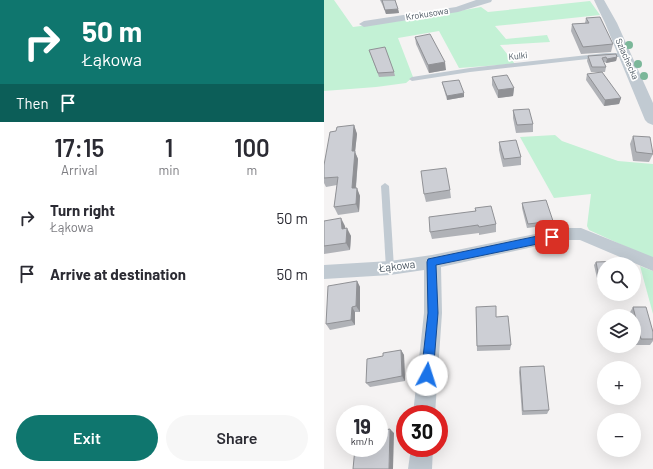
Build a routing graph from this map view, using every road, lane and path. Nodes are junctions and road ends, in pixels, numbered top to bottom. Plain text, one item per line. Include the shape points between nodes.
1 (488, 0) edge
2 (599, 0) edge
3 (364, 24) dead end
4 (625, 55) junction
5 (412, 79) dead end
6 (653, 120) edge
7 (385, 186) dead end
8 (432, 262) junction
9 (653, 264) edge
10 (390, 268) junction
11 (324, 272) edge
12 (425, 405) edge
13 (421, 457) edge
14 (420, 469) edge

1 - 3 street, Krokusowa via 458,9
2 - 4 street, Szlachecka
4 - 5 lane, Kulki via 470,70
4 - 6 street, Szlachecka
7 - 10 lane
8 - 9 street, Łąkowa via 565,234 582,234
8 - 10 street, Łąkowa
8 - 12 street via 433,313
10 - 11 street, Łąkowa
13 - 14 street

